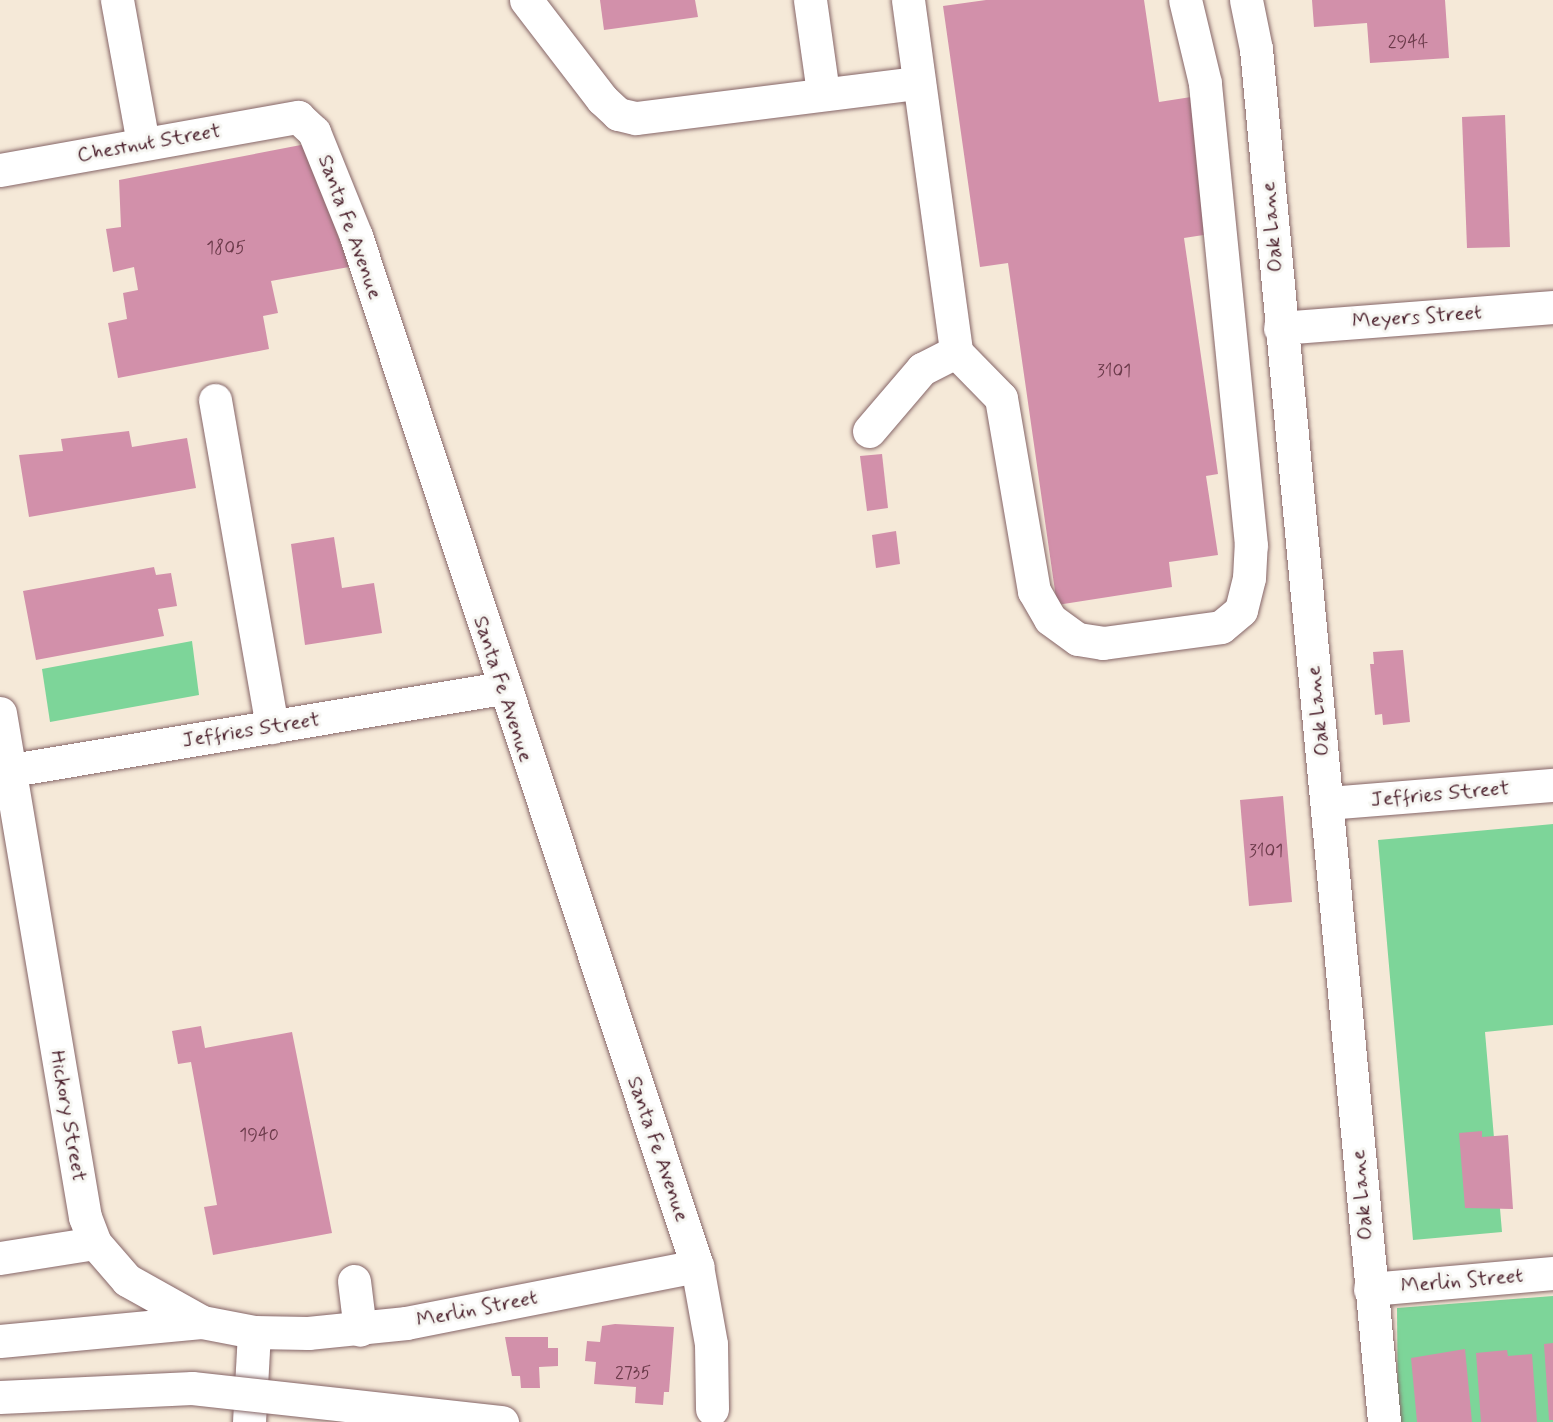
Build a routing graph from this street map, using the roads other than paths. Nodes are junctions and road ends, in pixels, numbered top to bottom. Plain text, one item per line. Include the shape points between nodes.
1 (117, 0) edge
2 (526, 0) edge
3 (810, 0) edge
4 (908, 0) edge
5 (1185, 0) edge
6 (1246, 0) edge
7 (919, 83) junction
8 (823, 93) junction
9 (298, 117) joint
10 (143, 144) junction
11 (0, 170) edge
12 (1553, 307) edge
13 (1280, 328) junction
14 (956, 352) junction
15 (215, 400) dead end
16 (869, 431) dead end
17 (502, 688) junction
18 (0, 713) edge
19 (272, 727) junction
20 (5, 770) edge
21 (1553, 785) edge
22 (1327, 803) junction
23 (95, 1244) junction
24 (0, 1258) edge
25 (698, 1266) junction
26 (1553, 1273) edge
27 (354, 1281) dead end
28 (1370, 1289) junction
29 (202, 1322) junction
30 (360, 1330) junction
31 (254, 1332) junction
32 (0, 1341) edge
33 (0, 1397) edge
34 (712, 1409) dead end
35 (249, 1422) edge
36 (502, 1422) edge
37 (1384, 1422) edge

1 - 10 street
2 - 8 street via 618,114 636,118
3 - 8 street
4 - 7 street
5 - 14 street via 1205,83 1251,545 1241,610 1221,627 1103,643 1078,639 1050,619 1034,591 1001,398
6 - 13 street, Oak Lane via 1256,49
7 - 8 street
7 - 14 street
9 - 10 street, Chestnut Street
9 - 17 street, Santa Fe Avenue via 314,132 356,236
10 - 11 street, Chestnut Street
12 - 13 street, Meyers Street
13 - 22 street, Oak Lane
14 - 16 street via 922,369
15 - 19 street
17 - 19 street, Jeffries Street
17 - 25 street, Santa Fe Avenue
18 - 20 street, Hickory Street
19 - 20 street, Jeffries Street
20 - 23 street, Hickory Street via 85,1217
21 - 22 street, Jeffries Street
22 - 28 street, Oak Lane
23 - 24 street
23 - 29 street, Hickory Street via 126,1280
25 - 30 street, Merlin Street
25 - 34 street, Santa Fe Avenue via 710,1333
26 - 28 street, Merlin Street
27 - 30 street
28 - 37 street, Oak Lane
29 - 31 street, Hickory Street
29 - 32 street
30 - 31 street, Merlin Street
31 - 35 street
33 - 36 street, bridge via 192,1388

